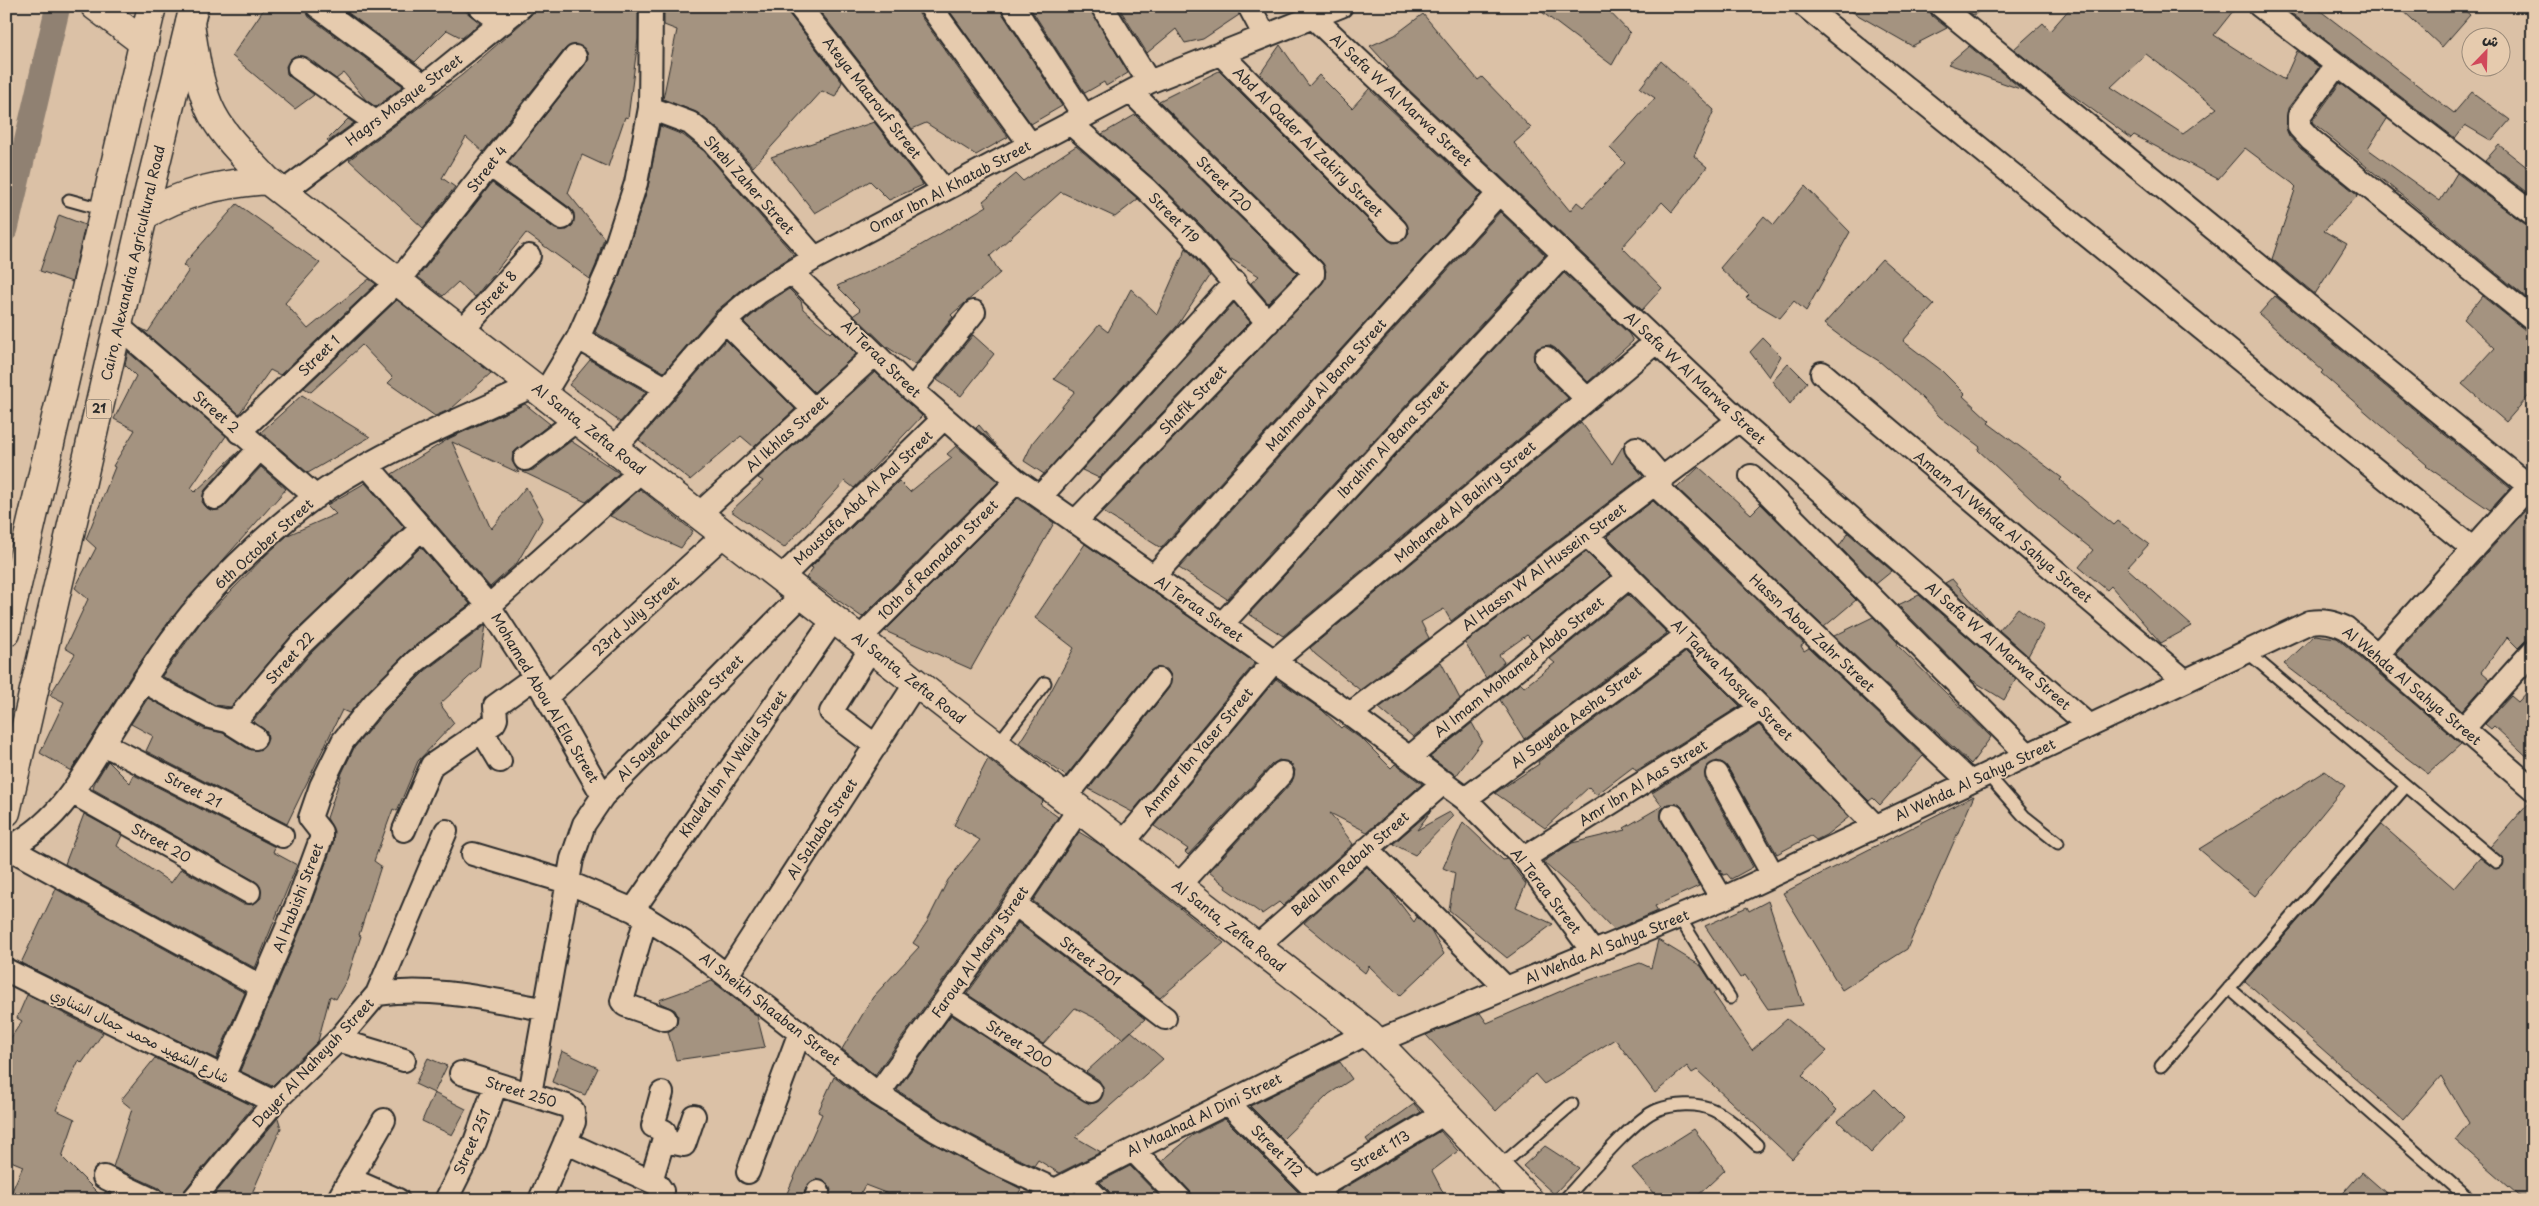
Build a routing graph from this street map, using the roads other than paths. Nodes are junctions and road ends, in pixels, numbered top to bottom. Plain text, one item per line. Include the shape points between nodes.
1 (95, 6) edge
2 (317, 6) edge
3 (479, 6) edge
4 (522, 6) edge
5 (651, 6) edge
6 (799, 6) edge
7 (930, 6) edge
8 (1013, 6) edge
9 (1102, 6) edge
10 (1249, 6) edge
11 (1341, 6) edge
12 (1805, 6) edge
13 (1941, 6) edge
14 (2260, 6) edge
15 (152, 9) edge
16 (192, 15) edge
17 (1313, 17) junction
18 (503, 23) junction
19 (1265, 36) junction
20 (144, 43) junction
21 (1221, 54) junction
22 (575, 56) dead end
23 (2336, 66) junction
24 (299, 68) dead end
25 (426, 86) junction
26 (1140, 87) junction
27 (650, 108) junction
28 (1077, 119) junction
29 (375, 122) junction
30 (1030, 144) junction
31 (490, 166) junction
32 (275, 186) junction
33 (944, 190) junction
34 (1499, 193) junction
35 (69, 200) dead end
36 (105, 210) junction
37 (2533, 214) edge
38 (143, 216) junction
39 (562, 218) dead end
40 (1396, 230) dead end
41 (1564, 254) junction
42 (529, 256) dead end
43 (815, 258) junction
44 (793, 274) junction
45 (1312, 278) joint
46 (398, 281) junction
47 (1235, 282) junction
48 (974, 312) dead end
49 (725, 320) junction
50 (2533, 320) edge
51 (1268, 323) junction
52 (118, 326) junction
53 (462, 330) junction
54 (578, 338) junction
55 (1656, 342) junction
56 (875, 354) junction
57 (1546, 358) dead end
58 (1822, 373) dead end
59 (666, 388) junction
60 (538, 390) junction
61 (912, 390) junction
62 (1587, 399) junction
63 (814, 409) junction
64 (944, 418) junction
65 (577, 420) junction
66 (1739, 420) junction
67 (239, 432) junction
68 (1636, 448) dead end
69 (259, 449) junction
70 (614, 449) junction
71 (525, 459) dead end
72 (367, 465) junction
73 (642, 470) junction
74 (1751, 476) dead end
75 (1017, 481) junction
76 (1658, 481) junction
77 (2531, 484) edge
78 (316, 497) junction
79 (215, 498) dead end
80 (1040, 498) junction
81 (699, 514) junction
82 (1075, 522) junction
83 (422, 528) junction
84 (725, 534) junction
85 (1587, 535) junction
86 (2473, 549) junction
87 (1153, 576) junction
88 (1629, 577) junction
89 (781, 578) junction
90 (802, 595) junction
91 (489, 606) junction
92 (834, 619) junction
93 (1222, 624) junction
94 (6, 632) edge
95 (1687, 634) junction
96 (865, 643) junction
97 (2246, 651) junction
98 (2533, 651) edge
99 (2377, 655) junction
100 (1274, 661) junction
101 (1159, 680) dead end
102 (2184, 680) junction
103 (143, 681) junction
104 (916, 683) junction
105 (1045, 683) dead end
106 (541, 687) junction
107 (1761, 708) junction
108 (1350, 714) junction
109 (228, 721) junction
110 (2089, 726) junction
111 (2463, 729) junction
112 (482, 731) junction
113 (255, 738) dead end
114 (103, 744) junction
115 (876, 746) junction
116 (997, 746) junction
117 (2028, 755) junction
118 (1410, 757) junction
119 (500, 761) dead end
120 (1282, 773) dead end
121 (1718, 774) dead end
122 (1979, 778) junction
123 (1444, 782) junction
124 (2406, 786) junction
125 (2533, 789) edge
126 (73, 793) junction
127 (603, 796) junction
128 (1465, 799) junction
129 (1072, 804) junction
130 (6, 812) edge
131 (1673, 816) dead end
132 (1876, 826) junction
133 (404, 830) dead end
134 (446, 831) dead end
135 (282, 836) dead end
136 (1122, 843) junction
137 (2058, 843) dead end
138 (7, 849) edge
139 (1367, 849) junction
140 (472, 854) dead end
141 (1524, 858) junction
142 (2497, 862) dead end
143 (1773, 875) junction
144 (567, 882) junction
145 (1178, 886) junction
146 (249, 892) dead end
147 (1722, 899) junction
148 (1015, 904) junction
149 (639, 914) junction
150 (1679, 917) junction
151 (1256, 947) junction
152 (1593, 952) junction
153 (6, 970) edge
154 (727, 975) junction
155 (262, 987) junction
156 (1506, 988) junction
157 (2230, 988) junction
158 (377, 994) junction
159 (948, 997) junction
160 (1730, 998) dead end
161 (543, 1009) junction
162 (1165, 1018) dead end
163 (665, 1019) dead end
164 (800, 1032) junction
165 (1372, 1038) junction
166 (338, 1040) junction
167 (404, 1060) dead end
168 (2161, 1066) dead end
169 (461, 1073) dead end
170 (224, 1077) junction
171 (496, 1084) junction
172 (1091, 1090) dead end
173 (662, 1093) dead end
174 (530, 1094) junction
175 (878, 1094) junction
176 (274, 1102) junction
177 (1228, 1103) junction
178 (1572, 1104) dead end
179 (1445, 1112) junction
180 (694, 1116) dead end
181 (384, 1120) dead end
182 (664, 1141) junction
183 (566, 1142) junction
184 (1757, 1145) dead end
185 (1133, 1150) junction
186 (1498, 1168) junction
187 (748, 1172) dead end
188 (104, 1177) dead end
189 (350, 1179) junction
190 (1078, 1179) junction
191 (655, 1190) edge
192 (1049, 1195) edge
193 (1320, 1195) edge
194 (394, 1199) edge
195 (153, 1200) edge
196 (193, 1200) edge
197 (338, 1200) edge
198 (446, 1200) edge
199 (540, 1200) edge
200 (1099, 1200) edge
201 (1182, 1200) edge
202 (1529, 1200) edge
203 (1564, 1200) edge
204 (2470, 1200) edge

1 - 20 main road
2 - 25 street
3 - 18 street
4 - 18 street, Hagrs Mosque Street
5 - 27 street
6 - 33 street, Ateya Maarouf Street
7 - 30 street
8 - 28 street, Street 119
9 - 26 street
10 - 19 street
11 - 17 street, Omar Ibn Al Khatab Street
12 - 86 street
13 - 77 street
14 - 23 street
15 - 16 main road
15 - 20 main road
16 - 32 main road, Al Santa, Zefta Road via 196,64 210,108 235,146
16 - 38 main road, Cairo, Alexandria Agricultural Road / 21
17 - 19 street, Omar Ibn Al Khatab Street
17 - 34 street, Al Safa W Al Marwa Street
18 - 25 street, Hagrs Mosque Street
19 - 21 street, Omar Ibn Al Khatab Street
20 - 36 main road
21 - 26 street, Omar Ibn Al Khatab Street
21 - 40 street, Abd Al Qader Al Zakiry Street
22 - 31 street, Street 4
23 - 37 street
23 - 50 street via 2299,116 2299,128
24 - 29 street
25 - 29 street, Hagrs Mosque Street
26 - 28 street, Omar Ibn Al Khatab Street
26 - 45 street, Street 120 via 1313,271
27 - 43 street, Shebl Zaher Street via 690,123 713,142
27 - 54 street via 636,183 608,270
28 - 30 street, Omar Ibn Al Khatab Street
28 - 47 street, Street 119
29 - 32 street, Hagrs Mosque Street
30 - 33 street, Omar Ibn Al Khatab Street
31 - 39 street
31 - 46 street, Street 4
32 - 38 main road via 234,183 200,190 168,201
32 - 46 main road, Al Santa, Zefta Road
33 - 43 street, Omar Ibn Al Khatab Street
34 - 41 street, Al Safa W Al Marwa Street
34 - 87 street, Mahmoud Al Bana Street
35 - 36 lane
36 - 38 main road
36 - 94 main road
38 - 52 main road, Cairo, Alexandria Agricultural Road / 21
41 - 55 street, Al Safa W Al Marwa Street
41 - 93 street, Ibrahim Al Bana Street
42 - 53 street, Street 8
43 - 44 street, Omar Ibn Al Khatab Street
44 - 49 street, Omar Ibn Al Khatab Street via 759,292
44 - 56 street, Al Teraa Street
45 - 51 street, Shafik Street
46 - 53 main road, Al Santa, Zefta Road
46 - 67 street, Street 1
47 - 51 street, Street 119
47 - 80 street
48 - 61 street
49 - 59 street, Omar Ibn Al Khatab Street
49 - 63 street
51 - 82 street, Shafik Street
52 - 67 street, Street 2
52 - 130 main road, Cairo, Alexandria Agricultural Road / 21
53 - 60 main road, Al Santa, Zefta Road
54 - 59 street
54 - 60 street
55 - 62 street, Mohamed Al Bahiry Street
55 - 66 street, Al Safa W Al Marwa Street
56 - 61 street, Al Teraa Street
56 - 63 street, Al Ikhlas Street
57 - 62 street
58 - 102 street, Amam Al Wehda Al Sahya Street
59 - 70 street, Omar Ibn Al Khatab Street
60 - 65 main road, Al Santa, Zefta Road
60 - 72 street, 6th October Street
61 - 64 street, Al Teraa Street
62 - 100 street, Mohamed Al Bahiry Street
63 - 81 street, Al Ikhlas Street
64 - 75 street, Al Teraa Street
64 - 89 street, Moustafa Abd Al Aal Street
65 - 70 main road, Al Santa, Zefta Road
65 - 71 street
66 - 76 street, Al Hassn W Al Hussein Street
66 - 110 street, Al Safa W Al Marwa Street
67 - 69 street, Street 2
68 - 76 street, Hassn Abou Zahr Street
69 - 78 street, Street 2
69 - 79 street
70 - 73 main road, Al Santa, Zefta Road
72 - 78 street, 6th October Street
72 - 83 street, Mohamed Abou Al Ela Street
73 - 81 main road, Al Santa, Zefta Road
73 - 91 street, Al Habishi Street
74 - 117 street
75 - 80 street, Al Teraa Street
75 - 96 street, 10th of Ramadan Street
76 - 85 street, Al Hassn W Al Hussein Street
76 - 122 street, Hassn Abou Zahr Street
77 - 86 street
78 - 103 street, 6th October Street via 227,575 191,615
80 - 82 street, Al Teraa Street
81 - 84 main road, Al Santa, Zefta Road
82 - 87 street, Al Teraa Street
83 - 91 street, Mohamed Abou Al Ela Street
83 - 109 street, Street 22 via 301,644 238,718
84 - 89 main road, Al Santa, Zefta Road
84 - 106 street, 23rd July Street
85 - 88 street, Al Taqwa Mosque Street
85 - 108 street, Al Hassn W Al Hussein Street
86 - 99 street
87 - 93 street, Al Teraa Street
88 - 95 street, Al Taqwa Mosque Street
88 - 118 street, Al Imam Mohamed Abdo Street
89 - 90 main road, Al Santa, Zefta Road
90 - 92 main road, Al Santa, Zefta Road
90 - 127 street, Al Sayeda Khadiga Street
91 - 106 street, Mohamed Abou Al Ela Street
91 - 155 street, Al Habishi Street via 416,661 374,702 343,741 310,815 321,832 321,839
92 - 96 main road, Al Santa, Zefta Road
92 - 149 street, Khaled Ibn Al Walid Street
93 - 100 street, Al Teraa Street
95 - 107 street, Al Taqwa Mosque Street
95 - 128 street, Al Sayeda Aesha Street
96 - 104 main road, Al Santa, Zefta Road
96 - 115 street, 10th of Ramadan Street via 831,712
97 - 99 street, Al Wehda Al Sahya Street via 2298,626 2322,620 2346,628
97 - 102 street, Al Wehda Al Sahya Street
97 - 124 lane
98 - 111 street
99 - 111 street, Al Wehda Al Sahya Street
100 - 108 street, Al Teraa Street
100 - 136 street, Ammar Ibn Yaser Street
101 - 129 street, Farouq Al Masry Street
102 - 110 street, Al Wehda Al Sahya Street
103 - 109 street via 210,717
103 - 114 street, 6th October Street
104 - 115 street, Al Sahaba Street
104 - 116 main road, Al Santa, Zefta Road
105 - 116 lane
106 - 112 street, 23rd July Street via 495,706 495,721
106 - 127 street, Mohamed Abou Al Ela Street
107 - 132 street, Al Taqwa Mosque Street
107 - 141 street, Amr Ibn Al Aas Street
108 - 118 street, Al Teraa Street
109 - 113 street
110 - 117 street, Al Wehda Al Sahya Street
111 - 125 street, Al Wehda Al Sahya Street
112 - 119 street
112 - 133 street via 428,769
114 - 126 street, 6th October Street
114 - 135 street, Street 21
115 - 154 street, Al Sahaba Street
116 - 129 main road, Al Santa, Zefta Road
117 - 122 street, Al Wehda Al Sahya Street
118 - 123 street, Al Teraa Street
120 - 145 street
121 - 143 street
122 - 132 street, Al Wehda Al Sahya Street
122 - 137 lane
123 - 128 street, Al Teraa Street
123 - 139 street, Belal Ibn Rabah Street
124 - 142 lane
124 - 157 lane
126 - 138 street, 6th October Street via 51,819
126 - 146 street, Street 20
127 - 144 street, Al Sayeda Khadiga Street via 584,824
128 - 141 street, Al Teraa Street
129 - 136 main road, Al Santa, Zefta Road
129 - 148 street, Farouq Al Masry Street
131 - 147 street
132 - 143 street, Al Wehda Al Sahya Street
134 - 158 street, Dayer Al Naheyah Street
136 - 145 main road, Al Santa, Zefta Road
138 - 155 street
139 - 151 street, Belal Ibn Rabah Street
139 - 156 street
140 - 144 street, Al Sheikh Shaaban Street
141 - 152 street, Al Teraa Street
143 - 147 street, Al Wehda Al Sahya Street
144 - 149 street, Al Sheikh Shaaban Street
144 - 161 street, Al Sayeda Khadiga Street
145 - 151 main road, Al Santa, Zefta Road
147 - 150 street, Al Wehda Al Sahya Street
148 - 159 street, Farouq Al Masry Street
148 - 162 street, Street 201
149 - 154 street, Al Sheikh Shaaban Street
149 - 163 street, Khaled Ibn Al Walid Street via 622,1002 625,1006
150 - 152 street, Al Wehda Al Sahya Street
150 - 160 lane
151 - 165 main road, Al Santa, Zefta Road
152 - 156 street, Al Wehda Al Sahya Street
153 - 170 street, شارع الشهيد محمد جمال الشناوي
154 - 164 street, Al Sheikh Shaaban Street
155 - 170 street, Al Habishi Street
156 - 165 street, Al Wehda Al Sahya Street
157 - 168 lane
157 - 204 lane
158 - 161 street via 431,990
158 - 166 street, Dayer Al Naheyah Street
159 - 172 street, Street 200
159 - 175 street, Farouq Al Masry Street
161 - 174 street, Al Sayeda Khadiga Street
164 - 175 street, Al Sheikh Shaaban Street
164 - 187 street
165 - 177 street, Al Maahad Al Dini Street
165 - 179 main road, Al Santa, Zefta Road
166 - 167 street
166 - 176 street, Dayer Al Naheyah Street
169 - 171 street, Street 250
170 - 176 street, شارع الشهيد محمد جمال الشناوي
171 - 174 street, Street 250
171 - 198 street, Street 251 via 475,1142
173 - 182 street via 653,1126 665,1132
174 - 183 street, Street 250 via 573,1110 574,1122
175 - 192 street, Al Sheikh Shaaban Street
176 - 196 street, Dayer Al Naheyah Street
177 - 185 street, Al Maahad Al Dini Street
177 - 193 street, Street 112
178 - 186 lane
179 - 186 main road, Al Santa, Zefta Road
179 - 193 street, Street 113
180 - 182 street via 684,1146
181 - 189 street
182 - 191 street
183 - 191 street
183 - 199 street, Street 250
184 - 203 lane via 1735,1124 1712,1109 1684,1104 1656,1110 1633,1127
185 - 190 street, Al Maahad Al Dini Street
185 - 201 street
186 - 202 main road, Al Santa, Zefta Road
188 - 195 street
189 - 194 street
189 - 197 street
190 - 192 street, Al Maahad Al Dini Street
190 - 200 street

